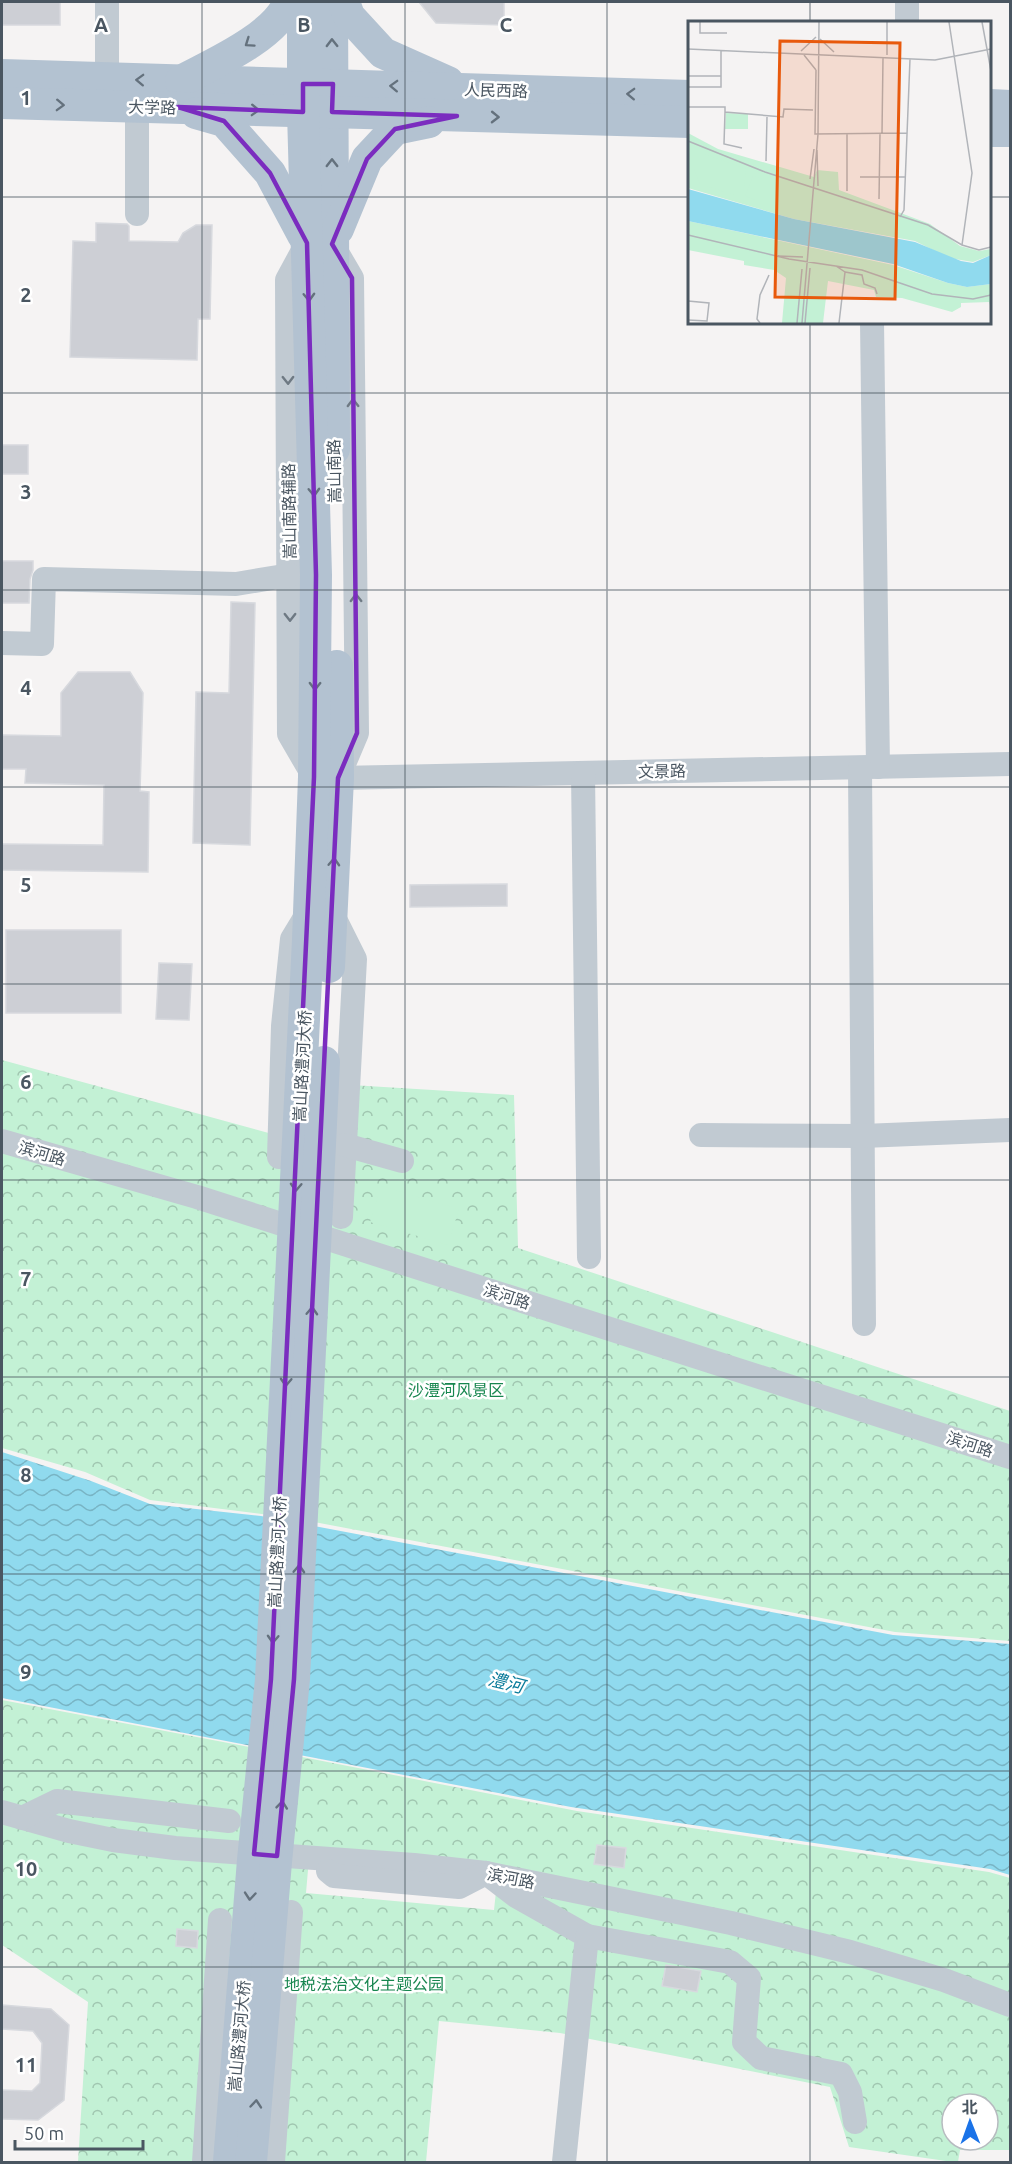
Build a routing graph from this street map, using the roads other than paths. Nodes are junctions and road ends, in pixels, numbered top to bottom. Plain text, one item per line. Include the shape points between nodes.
1 (107, 2) edge
2 (289, 2) edge
3 (303, 2) edge
4 (332, 2) edge
5 (344, 2) edge
6 (907, 2) edge
7 (907, 21) edge
8 (2, 75) edge
9 (107, 79) junction
10 (179, 94) junction
11 (688, 96) edge
12 (318, 98) junction
13 (460, 102) junction
14 (2, 103) edge
15 (991, 105) edge
16 (1011, 106) edge
17 (137, 107) junction
18 (688, 122) edge
19 (991, 130) edge
20 (1011, 131) edge
21 (137, 214) dead end
22 (320, 243) junction
23 (872, 324) edge
24 (290, 575) junction
25 (2, 643) edge
26 (1011, 764) edge
27 (868, 767) junction
28 (583, 773) junction
29 (326, 778) junction
30 (320, 926) junction
31 (1011, 1130) edge
32 (701, 1135) dead end
33 (863, 1136) junction
34 (2, 1140) edge
35 (345, 1145) junction
36 (279, 1157) dead end
37 (402, 1161) dead end
38 (341, 1217) dead end
39 (589, 1257) dead end
40 (864, 1324) dead end
41 (1011, 1456) edge
42 (116, 1808) junction
43 (12, 1815) edge
44 (177, 1816) junction
45 (229, 1821) dead end
46 (113, 1840) junction
47 (176, 1848) junction
48 (486, 1873) junction
49 (291, 1912) dead end
50 (220, 1920) dead end
51 (587, 1936) junction
52 (1011, 2004) edge
53 (855, 2122) dead end
54 (204, 2163) edge
55 (229, 2163) edge
56 (251, 2163) edge
57 (273, 2163) edge
58 (564, 2163) edge

1 - 9 street
2 -> 10 main road via 284,13 249,44
3 - 12 main road, 嵩山南路
12 -> 4 main road, 嵩山南路
13 -> 5 main road via 383,53 349,16
6 - 7 street
8 - 9 main road, 大学路
10 -> 9 main road, 大学路
10 - 12 main road, 大学路
10 - 17 main road, 大学路
10 - 22 main road via 224,121 270,172
11 -> 13 main road, 人民西路
12 - 13 main road, 人民西路
12 - 22 main road, 嵩山南路
13 -> 18 main road, 人民西路
13 - 22 main road via 395,129 367,159
14 -> 17 main road, 大学路
15 - 16 main road
17 - 21 street
19 - 20 main road
22 -> 24 street, 嵩山南路辅路 via 287,280
22 - 29 main road, 嵩山南路
23 - 27 street
24 - 25 street via 236,584 44,579 42,644
24 -> 29 street, 嵩山南路辅路 via 289,734
26 - 27 street, 文景路
27 - 28 street, 文景路
27 - 33 street
28 - 29 street, 文景路
28 - 39 street
29 - 30 main road, 嵩山南路
30 - 35 street via 355,959
30 - 36 street via 292,939 283,1026
30 -> 55 main road, 嵩山路澧河大桥 via 271,1678
56 -> 30 main road, 嵩山路澧河大桥 via 294,1679
31 - 33 street
32 - 33 street
33 - 40 street
34 - 41 street, 滨河路 via 208,1200
35 - 37 street
35 - 38 street
42 - 43 street via 57,1801
42 - 44 street
42 - 46 street
43 - 46 street, 滨河路
44 - 45 street
44 - 47 street
46 - 47 street, 滨河路
47 - 48 street, 滨河路
48 - 51 street via 516,1896
48 - 52 street, 滨河路 via 850,1952
49 - 57 street
50 - 54 street
51 - 53 street via 730,1962 749,1978 744,2042 761,2058 841,2074 850,2092
51 - 58 street

